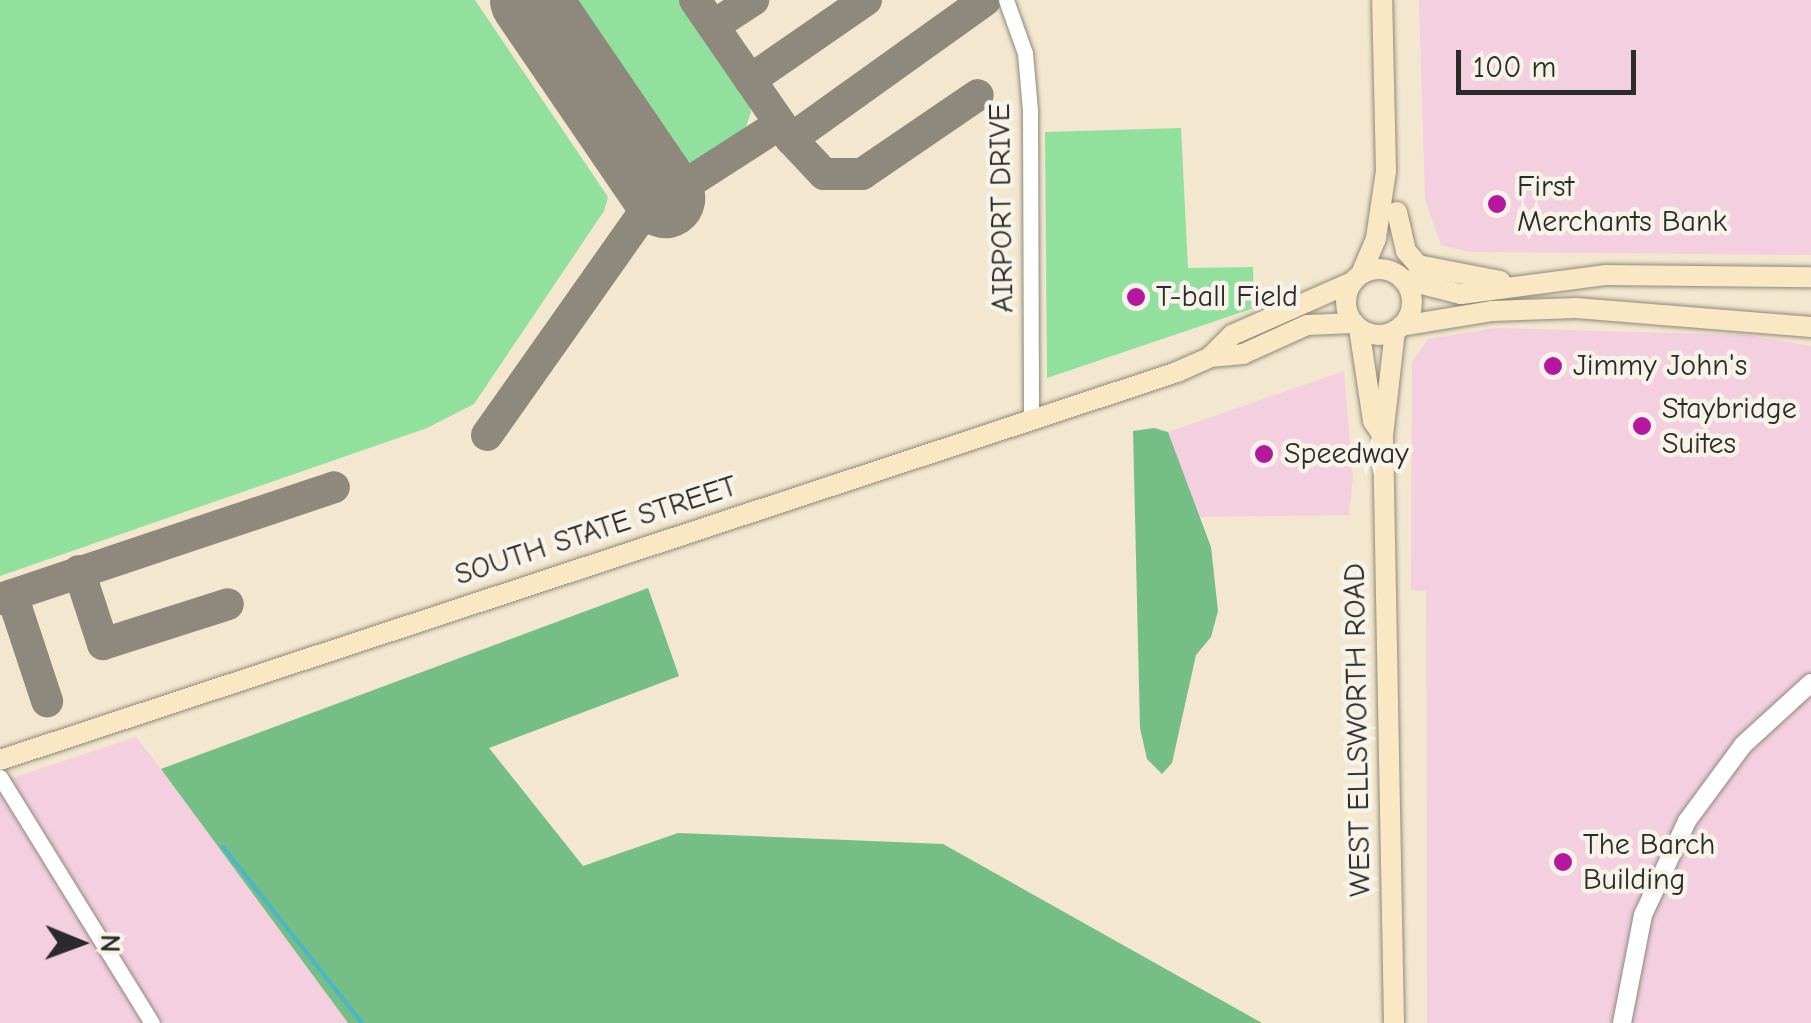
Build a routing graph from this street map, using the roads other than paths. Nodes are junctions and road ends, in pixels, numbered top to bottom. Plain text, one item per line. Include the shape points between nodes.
1 (1006, 0) edge
2 (1382, 0) edge
3 (1386, 171) junction
4 (1397, 212) junction
5 (1634, 275) junction
6 (1399, 276) junction
7 (1710, 276) junction
8 (1811, 277) edge
9 (1357, 278) junction
10 (1573, 278) junction
11 (1536, 282) junction
12 (1553, 308) junction
13 (1504, 311) junction
14 (1697, 318) junction
15 (1357, 325) junction
16 (1811, 327) edge
17 (1398, 328) junction
18 (1210, 357) junction
19 (1032, 420) junction
20 (1383, 436) junction
21 (1811, 683) edge
22 (0, 760) edge
23 (0, 777) edge
24 (152, 1023) edge
25 (1394, 1023) edge
26 (1622, 1023) edge

1 - 19 street, AIRPORT DRIVE via 1025,53 1030,110
2 - 3 main road
3 - 4 main road
3 - 9 main road via 1376,238
4 - 6 main road
4 - 11 main road via 1406,251 1418,264 1486,281
5 - 7 main road
5 - 10 main road
5 - 12 main road via 1623,300 1573,298
6 - 9 main road
6 - 11 main road via 1446,294
6 - 17 main road via 1412,303
7 - 8 main road
7 - 14 main road via 1683,291 1684,308
9 - 15 main road via 1346,305
9 - 18 main road, SOUTH STATE STREET via 1232,335
10 - 11 main road
10 - 13 main road via 1555,288 1505,294
12 - 13 main road
12 - 14 main road
13 - 17 main road
14 - 16 main road
15 - 17 main road via 1375,334
15 - 18 main road, SOUTH STATE STREET via 1307,326 1243,354
15 - 20 main road, WEST ELLSWORTH ROAD via 1372,421
17 - 20 main road, WEST ELLSWORTH ROAD
18 - 19 main road, SOUTH STATE STREET
19 - 22 main road, SOUTH STATE STREET
20 - 25 main road, WEST ELLSWORTH ROAD
21 - 26 street via 1743,745 1687,821 1643,915
23 - 24 street

